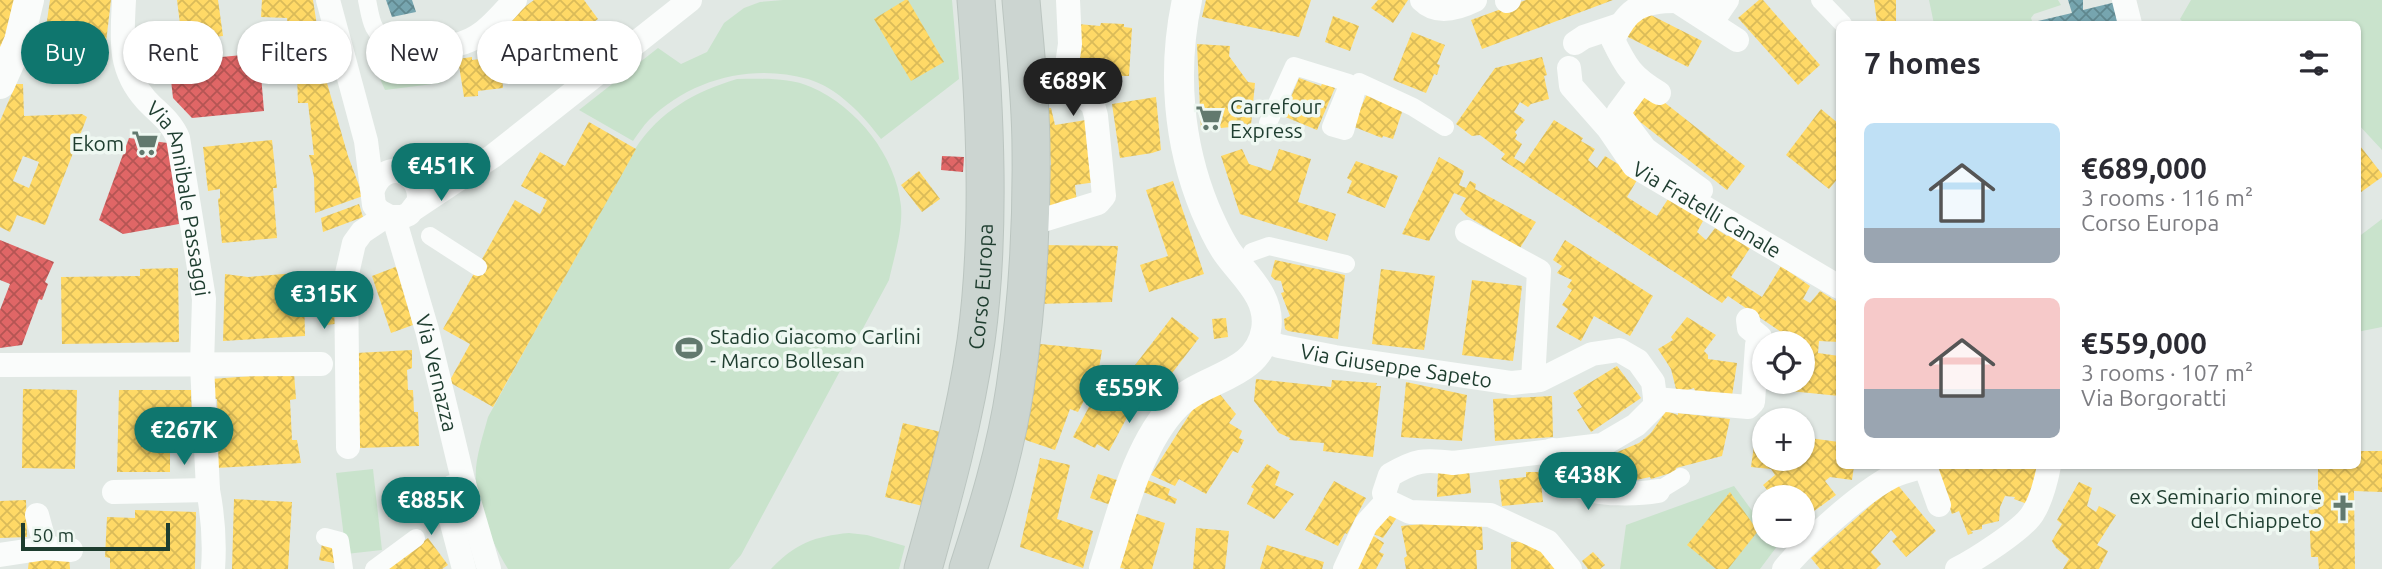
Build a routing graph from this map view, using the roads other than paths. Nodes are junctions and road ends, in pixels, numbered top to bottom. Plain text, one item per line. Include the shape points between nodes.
1 (29, 0) edge
2 (124, 0) edge
3 (328, 0) edge
4 (366, 0) edge
5 (515, 0) edge
6 (690, 0) edge
7 (976, 0) edge
8 (1021, 0) edge
9 (1068, 0) edge
10 (1187, 0) edge
11 (1422, 0) edge
12 (1475, 0) edge
13 (1684, 0) edge
14 (1727, 0) edge
15 (1820, 0) edge
16 (2124, 0) edge
17 (374, 21) edge
18 (1840, 21) edge
19 (2129, 21) edge
20 (1620, 24) junction
21 (1737, 40) dead end
22 (463, 43) edge
23 (1575, 43) joint
24 (1569, 68) joint
25 (0, 84) edge
26 (1268, 123) dead end
27 (1446, 127) dead end
28 (366, 141) junction
29 (472, 170) junction
30 (399, 173) junction
31 (373, 190) junction
32 (1708, 194) dead end
33 (398, 214) junction
34 (1030, 224) junction
35 (1467, 232) dead end
36 (430, 236) dead end
37 (1252, 252) dead end
38 (1346, 264) dead end
39 (478, 267) dead end
40 (1836, 284) edge
41 (1748, 320) dead end
42 (1263, 340) junction
43 (321, 364) dead end
44 (0, 365) edge
45 (202, 365) junction
46 (1533, 381) junction
47 (1655, 399) junction
48 (348, 447) dead end
49 (1552, 450) junction
50 (1914, 469) edge
51 (1925, 469) edge
52 (2048, 469) edge
53 (1681, 477) dead end
54 (454, 489) junction
55 (208, 490) junction
56 (1658, 491) joint
57 (114, 492) dead end
58 (1387, 501) junction
59 (1939, 505) dead end
60 (37, 515) dead end
61 (320, 536) dead end
62 (416, 538) dead end
63 (0, 555) edge
64 (1796, 564) edge
65 (213, 569) edge
66 (344, 569) edge
67 (374, 569) edge
68 (464, 569) edge
69 (489, 569) edge
70 (923, 569) edge
71 (968, 569) edge
72 (1104, 569) edge
73 (1345, 569) edge
74 (1570, 569) edge
75 (1958, 569) edge

1 - 25 street via 19,41
2 - 45 street, Via Annibale Passaggi via 126,68 133,84 174,126 178,138 204,299
3 - 28 street, Via Vernazza
4 - 17 street
5 - 22 street via 481,35
6 - 29 street
7 - 70 main road, Corso Europa via 983,96 980,302 959,434
8 - 34 main road via 1031,148
9 - 34 street via 1066,72 1093,105 1104,196 1098,203
10 - 42 street via 1178,84 1191,168 1222,244 1261,297 1267,328
11 - 12 street via 1444,10
13 - 14 street, Via Fratelli Canale via 1716,16
13 - 20 street, Via Fratelli Canale via 1638,6
13 - 21 street
15 - 18 street
16 - 19 street
20 - 23 street, Via Fratelli Canale
20 - 32 street, Via Fratelli Canale via 1613,40 1627,69 1649,88 1618,113 1645,149
23 - 24 street, Via Fratelli Canale
24 - 40 street, Via Fratelli Canale via 1571,86 1634,166
26 - 27 street via 1294,66 1349,83 1331,127 1345,131 1359,82
28 - 30 street, Via Vernazza
28 - 31 street, Via Vernazza
29 - 30 street
29 - 33 street
30 - 31 street via 378,178
30 - 33 street, Via Vernazza via 417,184 419,192
31 - 33 street, Via Vernazza via 374,205
33 - 48 street via 362,232 354,243 346,278
33 - 54 street, Via Vernazza via 428,330
34 - 71 main road via 1015,390
35 - 46 street via 1539,271
36 - 39 street
37 - 38 street via 1269,246
41 - 47 street via 1749,328 1760,337 1753,402 1748,407
42 - 46 street, Via Giuseppe Sapeto via 1444,374 1512,383
42 - 72 street via 1244,365 1178,402 1153,434
43 - 45 street
44 - 45 street
45 - 55 street, Via Annibale Passaggi
46 - 47 street, Via Giuseppe Sapeto via 1592,354 1619,350 1638,361 1653,382
47 - 49 street via 1656,405 1636,425 1602,444
49 - 56 street via 1580,486 1607,493
49 - 58 street via 1453,463 1413,461 1390,475 1384,494
50 - 64 street via 1869,491
51 - 59 street
52 - 75 street via 2033,514
53 - 56 street
54 - 68 street, Via Vernazza
54 - 69 street, Via Vernazza
55 - 57 street
55 - 65 street, Via Annibale Passaggi
58 - 73 street via 1366,524
58 - 74 street via 1410,512 1490,515 1548,542
60 - 63 street via 59,549
61 - 66 street via 340,541
62 - 67 street

